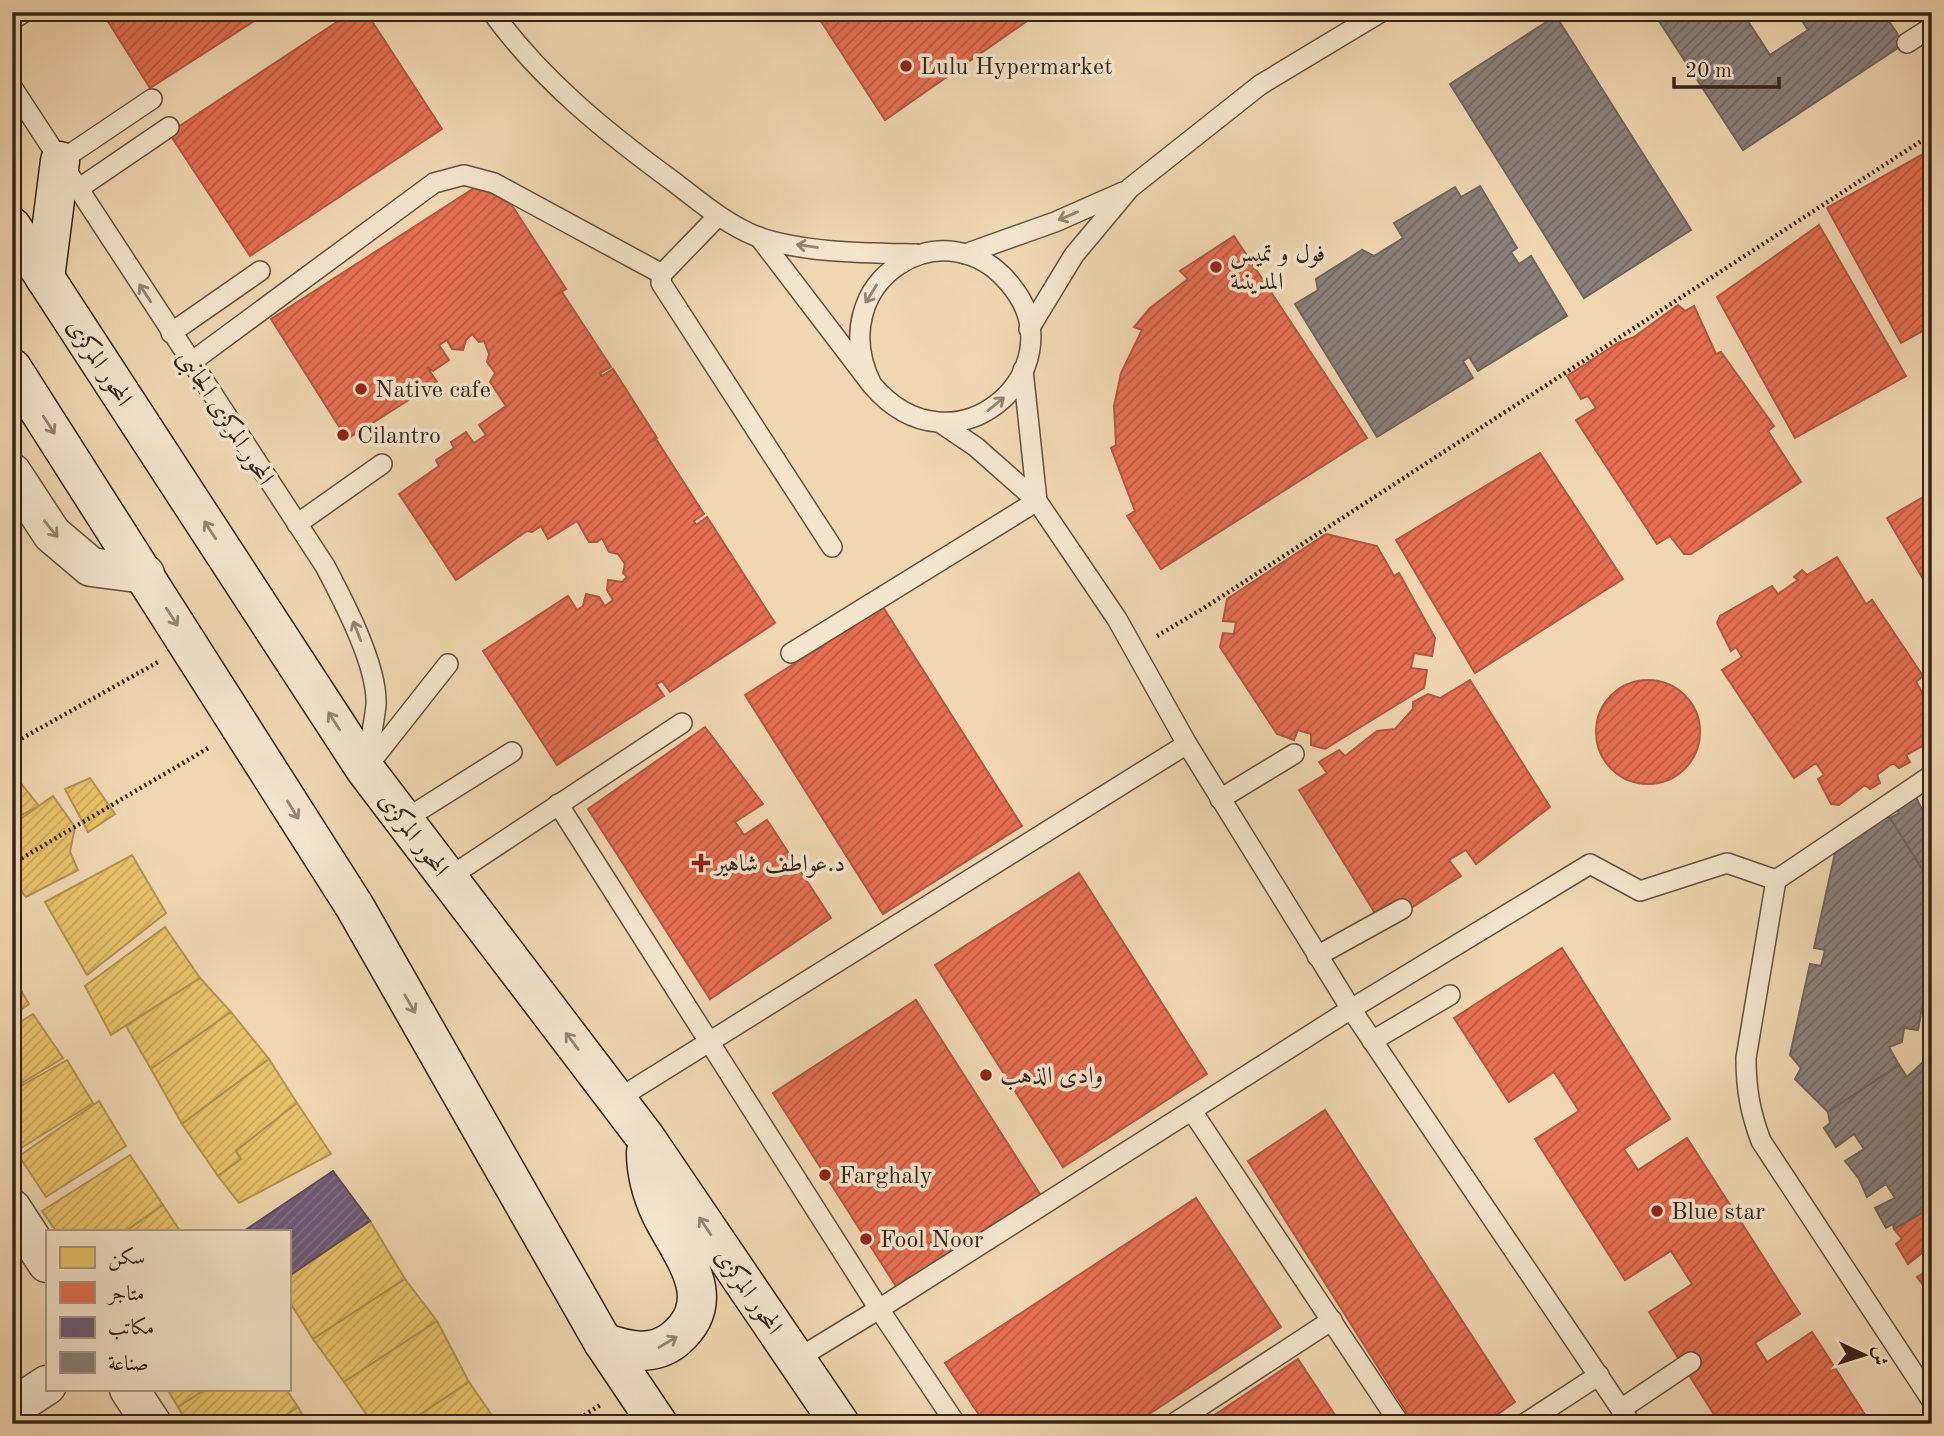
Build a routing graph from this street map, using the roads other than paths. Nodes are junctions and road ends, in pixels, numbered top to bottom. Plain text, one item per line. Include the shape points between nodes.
1 (492, 12) edge
2 (1381, 12) edge
3 (23, 13) edge
4 (12, 20) edge
5 (1932, 27) edge
6 (1907, 43) dead end
7 (12, 87) edge
8 (152, 99) dead end
9 (169, 127) dead end
10 (69, 175) junction
11 (1130, 188) junction
12 (718, 216) junction
13 (12, 227) edge
14 (759, 237) junction
15 (924, 254) junction
16 (965, 254) junction
17 (260, 271) dead end
18 (662, 274) junction
19 (45, 278) junction
20 (1029, 329) junction
21 (171, 333) junction
22 (190, 363) junction
23 (12, 368) edge
24 (1023, 370) junction
25 (872, 385) junction
26 (942, 424) junction
27 (382, 464) dead end
28 (12, 473) edge
29 (1037, 501) junction
30 (297, 524) junction
31 (832, 547) dead end
32 (145, 574) junction
33 (791, 653) dead end
34 (448, 664) dead end
35 (682, 723) dead end
36 (1187, 744) junction
37 (512, 752) dead end
38 (1294, 754) dead end
39 (366, 769) junction
40 (1932, 775) edge
41 (1220, 799) junction
42 (558, 804) junction
43 (404, 820) junction
44 (448, 878) junction
45 (1776, 880) junction
46 (1402, 909) dead end
47 (1317, 957) junction
48 (1450, 995) dead end
49 (1351, 1009) junction
50 (708, 1041) junction
51 (1372, 1041) junction
52 (616, 1100) junction
53 (1192, 1111) junction
54 (645, 1137) junction
55 (12, 1209) edge
56 (46, 1261) edge
57 (879, 1309) junction
58 (1332, 1320) junction
59 (603, 1342) junction
60 (797, 1359) junction
61 (1691, 1362) dead end
62 (1600, 1375) junction
63 (46, 1386) edge
64 (130, 1390) edge
65 (1932, 1401) edge
66 (12, 1408) edge
67 (1626, 1416) edge
68 (152, 1424) edge
69 (658, 1424) edge
70 (840, 1424) edge
71 (956, 1424) edge
72 (1173, 1424) edge
73 (1400, 1424) edge
74 (1524, 1424) edge

1 - 12 lane via 599,126
2 - 11 lane via 1260,85
3 - 4 lane
5 - 6 lane
7 - 10 lane, المحور المركزى الجانبى
8 - 10 lane
9 - 10 lane
10 - 19 main road
21 -> 10 lane, المحور المركزى الجانبى
11 -> 16 lane via 1055,222
11 - 20 lane via 1074,255
12 - 14 lane
12 - 18 lane
13 - 19 main road, المحور المركزى
15 -> 14 lane via 841,250
14 - 25 lane
15 - 16 lane
15 -> 25 lane via 888,272 864,306 859,346
16 - 20 lane via 1002,274 1024,308
17 - 21 lane
18 - 22 lane via 494,183 464,175 434,183
18 - 31 lane via 665,292
39 -> 19 main road, المحور المركزى
20 - 24 lane
21 - 22 lane, المحور المركزى الجانبى
22 - 30 lane, المحور المركزى الجانبى
23 -> 32 main road
26 -> 24 lane via 982,415 1007,395
24 - 29 lane
25 - 26 lane via 903,413
26 - 29 lane via 976,447
27 - 30 lane
28 -> 32 main road via 52,534 91,567
29 - 33 lane
29 - 36 lane via 1117,619
39 -> 30 lane, المحور المركزى الجانبى via 376,702 365,654 348,609
32 -> 59 main road via 355,907
34 - 39 lane
35 - 42 lane
36 - 41 lane
36 - 50 lane
37 - 43 lane
38 - 41 lane
39 - 43 main road, المحور المركزى
40 - 45 lane
41 - 47 lane
42 - 44 lane
42 - 50 lane
43 - 44 main road, المحور المركزى
52 -> 44 main road, المحور المركزى
45 - 49 lane via 1727,863 1640,891 1590,864
45 - 65 lane via 1746,1058 1751,1114 1761,1140
46 - 47 lane
47 - 49 lane
48 - 51 lane
49 - 51 lane
49 - 53 lane
50 - 52 lane
50 - 57 lane
51 - 62 lane
52 - 54 main road, المحور المركزى
53 - 57 lane
53 - 58 lane
59 -> 54 main road via 634,1352 653,1350 684,1331 695,1306 695,1278 651,1187
60 -> 54 main road, المحور المركزى
55 - 56 main road
57 - 60 lane
57 - 71 lane
58 - 72 lane
58 - 73 lane
59 - 69 main road
60 - 70 main road, المحور المركزى
61 - 67 lane
62 - 67 lane
62 - 74 lane
63 - 66 main road
64 - 68 main road

